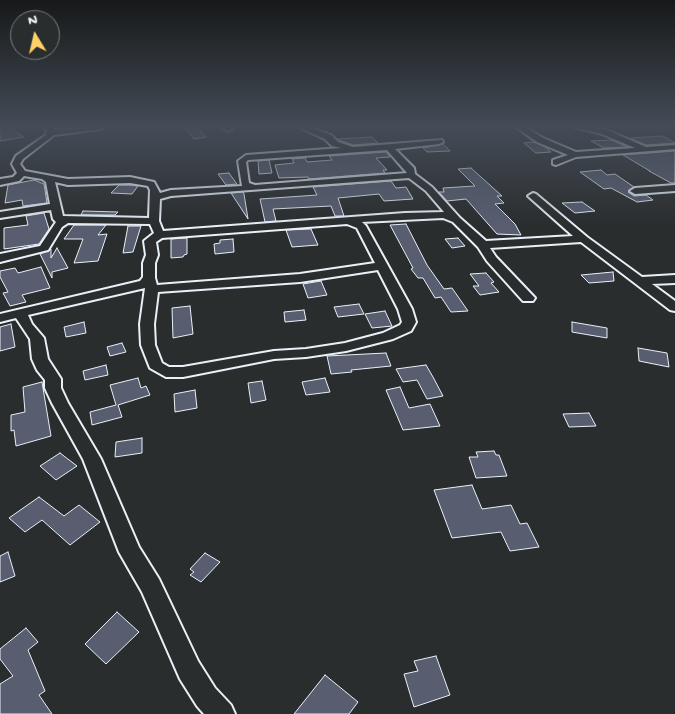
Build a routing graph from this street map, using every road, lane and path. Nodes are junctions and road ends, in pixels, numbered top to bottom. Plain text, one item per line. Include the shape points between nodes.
1 (18, 160) edge
2 (243, 160) edge
3 (402, 160) edge
4 (561, 160) edge
5 (556, 162) dead end
6 (22, 172) junction
7 (412, 175) junction
8 (45, 177) junction
9 (0, 182) edge
10 (252, 187) junction
11 (675, 188) edge
12 (635, 191) dead end
13 (533, 196) dead end
14 (154, 197) junction
15 (55, 206) junction
16 (0, 215) edge
17 (457, 220) junction
18 (64, 221) junction
19 (350, 221) junction
20 (154, 222) junction
21 (159, 235) junction
22 (583, 239) junction
23 (483, 245) junction
24 (0, 258) edge
25 (381, 266) junction
26 (675, 279) edge
27 (639, 280) junction
28 (151, 284) junction
29 (528, 298) dead end
30 (675, 308) edge
31 (21, 314) junction
32 (0, 318) edge
33 (222, 714) edge

1 - 6 street via 16,164
2 - 10 street via 245,184
3 - 7 street
4 - 5 street
6 - 8 street
6 - 9 street via 16,179
7 - 10 street
7 - 17 street
8 - 14 street via 68,182 146,182 154,186
8 - 15 street via 50,181
10 - 14 street via 171,192
11 - 12 street
13 - 22 street
14 - 20 street
15 - 16 street
15 - 18 street via 58,219
17 - 19 street via 436,214
17 - 23 street
18 - 20 street
18 - 24 street via 44,248
19 - 21 street
19 - 25 street via 361,226
20 - 21 street
21 - 28 street via 150,242
22 - 23 street
22 - 27 street
23 - 29 street via 491,259
25 - 28 street via 300,278
25 - 28 street via 406,309 408,318 402,331 346,347 274,355 173,373 160,370 151,357 147,324
26 - 27 street
27 - 30 street
28 - 31 street
31 - 32 street
31 - 33 street via 37,338 40,359 53,379 56,396 92,459 130,552 151,586 190,670 206,697

